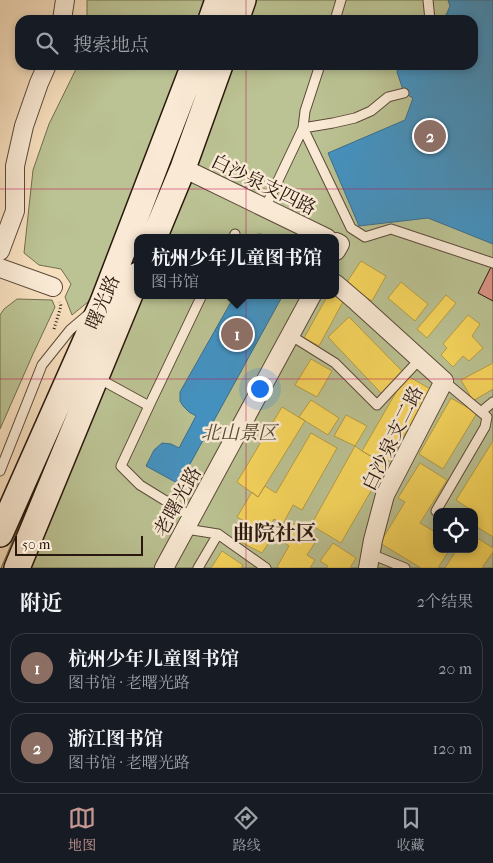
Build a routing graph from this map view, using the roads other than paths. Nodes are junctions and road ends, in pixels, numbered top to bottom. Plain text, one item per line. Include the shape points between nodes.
1 (65, 0) edge
2 (218, 0) edge
3 (243, 0) edge
4 (341, 0) edge
5 (428, 0) edge
6 (63, 15) edge
7 (212, 15) edge
8 (238, 15) edge
9 (336, 15) edge
10 (430, 15) edge
11 (45, 70) edge
12 (192, 70) edge
13 (218, 70) edge
14 (318, 70) edge
15 (404, 93) dead end
16 (302, 128) junction
17 (182, 168) junction
18 (266, 208) junction
19 (156, 234) edge
20 (316, 234) edge
21 (0, 251) edge
22 (493, 263) edge
23 (0, 268) edge
24 (134, 285) edge
25 (53, 287) road end
26 (339, 287) edge
27 (200, 299) edge
28 (310, 299) edge
29 (103, 302) junction
30 (290, 336) junction
31 (420, 359) junction
32 (96, 377) junction
33 (444, 381) junction
34 (493, 402) edge
35 (149, 406) junction
36 (481, 412) junction
37 (0, 471) edge
38 (438, 508) edge
39 (189, 523) junction
40 (0, 534) edge
41 (218, 534) junction
42 (370, 561) edge
43 (17, 568) edge
44 (164, 568) edge
45 (198, 568) edge
46 (266, 568) edge
47 (405, 568) edge

1 - 6 street
2 - 7 main road
3 - 8 main road
4 - 9 lane
5 - 10 lane
11 - 21 street via 24,126 15,166 15,211
12 - 29 main road, 曙光路
13 - 17 main road
14 - 16 lane
15 - 16 lane via 388,96 371,111 355,118
16 - 18 lane
16 - 22 lane via 351,228 365,237 391,230
17 - 18 street, 白沙泉支四路
17 - 19 main road
18 - 20 street, 白沙泉支四路
23 - 25 street
24 - 32 main road, 曙光路
26 - 31 street, 白沙泉支二路
27 - 35 lane
28 - 30 street, 老曙光路
29 - 37 lane via 70,330 42,365
29 - 40 main road, 曙光路
30 - 31 lane via 335,363 378,405
30 - 39 street, 老曙光路
31 - 33 street, 白沙泉支二路
32 - 35 lane
32 - 43 main road, 曙光路
33 - 36 lane
33 - 42 street, 白沙泉支二路 via 385,495
34 - 36 lane
35 - 39 lane via 121,466
36 - 38 lane via 488,417 485,427
39 - 41 lane
39 - 44 street, 老曙光路
41 - 45 lane
41 - 46 lane
42 - 47 lane

